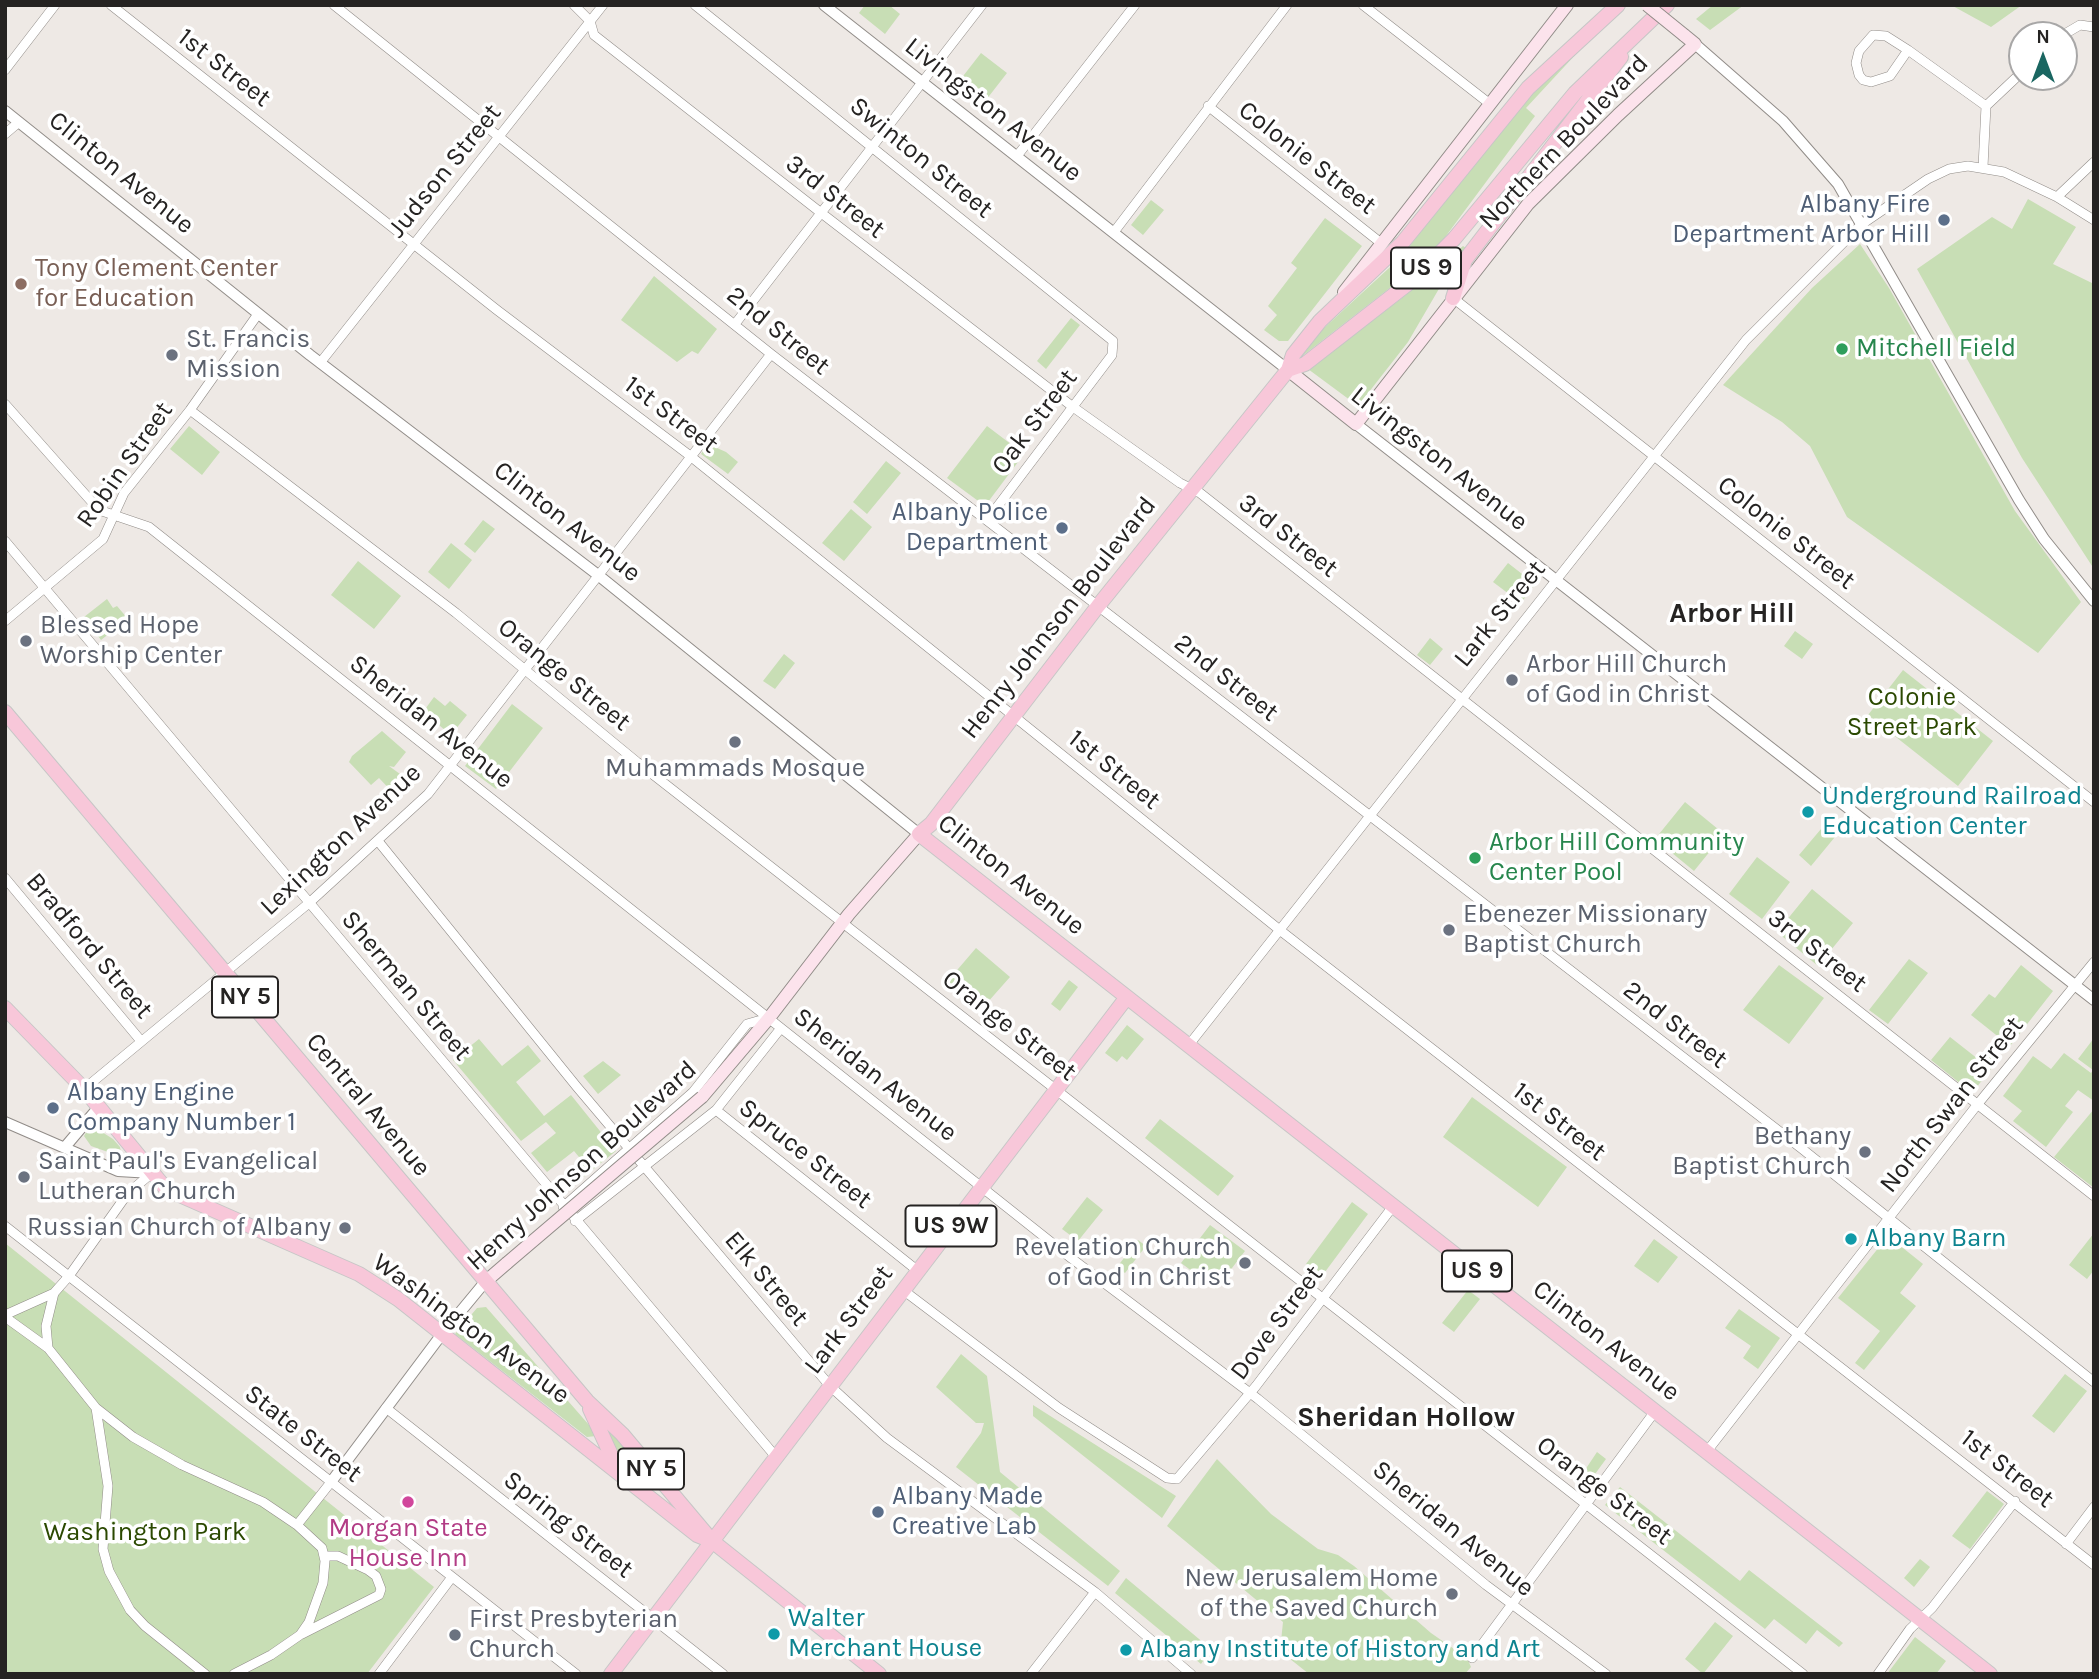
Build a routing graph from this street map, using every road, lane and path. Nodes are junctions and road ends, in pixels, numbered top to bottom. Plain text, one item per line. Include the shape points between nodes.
1 (55, 5) edge
2 (111, 5) edge
3 (334, 5) edge
4 (574, 5) edge
5 (603, 5) edge
6 (695, 5) edge
7 (982, 5) edge
8 (1135, 5) edge
9 (1287, 5) edge
10 (1363, 5) edge
11 (1560, 5) edge
12 (1567, 5) edge
13 (1618, 5) edge
14 (1647, 5) edge
15 (1667, 5) edge
16 (828, 7) edge
17 (1557, 19) junction
18 (590, 21) junction
19 (1641, 28) junction
20 (1690, 39) junction
21 (1908, 50) junction
22 (5, 70) edge
23 (921, 84) junction
24 (2008, 85) edge
25 (1490, 104) junction
26 (1208, 106) junction
27 (1986, 106) junction
28 (5, 111) edge
29 (19, 122) junction
30 (5, 134) edge
31 (499, 136) junction
32 (872, 145) junction
33 (1017, 156) junction
34 (2094, 162) edge
35 (1983, 167) junction
36 (2057, 197) junction
37 (820, 212) junction
38 (2094, 220) edge
39 (1862, 224) junction
40 (1114, 232) junction
41 (1381, 243) junction
42 (413, 244) junction
43 (1453, 298) junction
44 (1333, 308) junction
45 (258, 314) junction
46 (735, 324) junction
47 (1114, 348) joint
48 (771, 354) junction
49 (320, 363) junction
50 (1288, 370) junction
51 (5, 404) edge
52 (1073, 407) junction
53 (190, 410) junction
54 (1356, 424) junction
55 (690, 454) junction
56 (1655, 457) junction
57 (1191, 488) junction
58 (115, 516) junction
59 (988, 519) junction
60 (5, 541) edge
61 (598, 575) junction
62 (1558, 580) junction
63 (45, 588) junction
64 (2094, 601) edge
65 (1098, 606) junction
66 (5, 621) edge
67 (526, 669) junction
68 (1462, 699) junction
69 (5, 712) edge
70 (1014, 716) junction
71 (450, 764) junction
72 (2094, 802) edge
73 (1370, 815) junction
74 (919, 834) junction
75 (377, 841) junction
76 (5, 878) edge
77 (309, 903) junction
78 (843, 921) junction
79 (1280, 931) junction
80 (2094, 962) edge
81 (224, 972) junction
82 (2074, 984) junction
83 (1127, 997) junction
84 (2094, 1000) edge
85 (5, 1008) edge
86 (769, 1018) junction
87 (781, 1028) junction
88 (141, 1041) junction
89 (1188, 1046) junction
90 (84, 1089) junction
91 (1056, 1090) junction
92 (1977, 1105) junction
93 (98, 1108) junction
94 (716, 1110) junction
95 (5, 1122) edge
96 (65, 1147) junction
97 (631, 1150) junction
98 (644, 1165) junction
99 (152, 1172) junction
100 (981, 1186) junction
101 (2094, 1196) edge
102 (1394, 1205) junction
103 (563, 1207) junction
104 (1889, 1220) junction
105 (575, 1221) junction
106 (5, 1226) edge
107 (918, 1271) junction
108 (69, 1276) junction
109 (485, 1282) junction
110 (903, 1290) junction
111 (54, 1293) junction
112 (1321, 1299) junction
113 (5, 1316) edge
114 (442, 1334) junction
115 (1800, 1336) junction
116 (48, 1348) junction
117 (2094, 1382) edge
118 (830, 1387) junction
119 (1249, 1393) junction
120 (587, 1401) junction
121 (96, 1408) junction
122 (386, 1408) junction
123 (1656, 1410) junction
124 (1708, 1450) junction
125 (776, 1457) junction
126 (619, 1472) junction
127 (331, 1482) junction
128 (2015, 1502) junction
129 (1588, 1504) junction
130 (2094, 1507) edge
131 (297, 1525) junction
132 (712, 1541) junction
133 (2066, 1544) junction
134 (325, 1556) junction
135 (2094, 1565) edge
136 (452, 1577) junction
137 (1095, 1592) junction
138 (1510, 1604) junction
139 (653, 1619) junction
140 (1920, 1619) junction
141 (300, 1634) junction
142 (1472, 1658) dead end
143 (205, 1674) edge
144 (234, 1674) edge
145 (379, 1674) edge
146 (576, 1674) edge
147 (611, 1674) edge
148 (723, 1674) edge
149 (878, 1674) edge
150 (1031, 1674) edge
151 (1191, 1674) edge
152 (1606, 1674) edge
153 (1803, 1674) edge
154 (1878, 1674) edge
155 (1990, 1674) edge

1 - 22 street
2 - 42 street, 1st Street
3 - 31 street, 2nd Street
4 - 18 street, 3rd Street
5 - 18 street, Judson Street
6 - 32 street, Swinton Street
7 - 23 street
8 - 33 street
9 - 26 street
10 - 25 street
11 - 17 main road
12 - 17 main road
13 - 44 main road, US 9 / US 9 via 1528,88 1396,249
14 - 20 main road, bridge
15 - 19 main road, US 9
16 - 23 street, Livingston Avenue
17 - 25 main road
18 - 31 street, Judson Street
18 - 37 street, 3rd Street via 594,35
19 - 43 main road via 1465,260
19 - 50 main road, US 9 via 1556,114 1428,266 1305,364
20 - 39 street via 1783,121 1838,184
20 - 43 main road, Northern Boulevard via 1556,175
21 - 21 street via 1886,36 1873,35 1859,51 1856,69 1863,80 1880,81
21 - 27 street
23 - 32 street
23 - 33 street, Livingston Avenue
24 - 27 street
25 - 41 main road
26 - 40 street
26 - 41 street, Colonie Street
27 - 35 street
28 - 29 street, Clinton Avenue
29 - 30 street
29 - 45 street, Clinton Avenue
31 - 42 street, Judson Street
31 - 46 street, 2nd Street
32 - 37 street
32 - 47 street, Swinton Street via 1072,305 1113,341
33 - 40 street, Livingston Avenue
34 - 36 street
35 - 36 street
35 - 39 street, Lark Street via 1949,169
36 - 38 street
37 - 46 street
37 - 52 street, 3rd Street
39 - 56 street, Lark Street via 1746,340
39 - 64 street via 2019,500
40 - 50 street, Livingston Avenue
41 - 44 main road, Henry Johnson Boulevard
42 - 49 street, Judson Street
42 - 55 street, 1st Street
43 - 54 main road, Northern Boulevard
43 - 56 street, Colonie Street
44 - 50 main road, Henry Johnson Boulevard / US 9 via 1293,355
45 - 49 street, Clinton Avenue
45 - 53 street, Robin Street
46 - 48 street, 2nd Street
47 - 52 street, Oak Street
48 - 55 street, Lexington Avenue
48 - 59 street, 2nd Street
49 - 61 street, Clinton Avenue
50 - 54 main road, Livingston Avenue
50 - 57 main road, Henry Johnson Boulevard / US 9
51 - 58 street via 98,509
52 - 57 street, 3rd Street
52 - 59 street, Oak Street
53 - 58 street, Robin Street via 124,493
53 - 67 street, Orange Street
54 - 62 street, Livingston Avenue
55 - 61 street, Lexington Avenue
55 - 70 street, 1st Street
56 - 62 street, Lark Street
56 - 72 street, Colonie Street
57 - 65 main road, Henry Johnson Boulevard / US 9
57 - 68 street, 3rd Street
58 - 63 street, Robin Street via 103,539
58 - 71 street, Sheridan Avenue via 149,527
59 - 65 street, 2nd Street
60 - 63 street, Sherman Street
61 - 67 street, Lexington Avenue
61 - 74 street, Clinton Avenue
62 - 68 street, Lark Street
62 - 82 street, Livingston Avenue
63 - 66 street, Robin Street
63 - 77 street, Sherman Street
65 - 70 main road, Henry Johnson Boulevard / US 9
65 - 73 street, 2nd Street
67 - 71 street, Lexington Avenue
67 - 78 street, Orange Street
68 - 73 street, Lark Street
68 - 92 street, 3rd Street
69 - 81 main road, Central Avenue / NY 5
70 - 74 main road, Henry Johnson Boulevard / US 9
70 - 79 street, 1st Street
71 - 75 street, Lexington Avenue via 428,794
71 - 86 street, Sheridan Avenue
73 - 79 street, Lark Street
73 - 104 street, 2nd Street
74 - 78 main road, Henry Johnson Boulevard
74 - 83 main road, Clinton Avenue / US 9
75 - 77 street, Lexington Avenue
75 - 97 street, Elk Street
76 - 88 street, Bradford Street
77 - 81 street, Lexington Avenue
77 - 103 street, Sherman Street
78 - 86 main road, Henry Johnson Boulevard
78 - 91 street, Orange Street
79 - 89 street, Lark Street
79 - 115 street, 1st Street
80 - 82 street
81 - 88 street, Lexington Avenue
81 - 109 main road, Central Avenue / NY 5
82 - 84 street, Livingston Avenue
82 - 92 street, North Swan Street
83 - 89 main road, Clinton Avenue / US 9
83 - 91 main road, Lark Street / US 9W
85 - 90 main road, Washington Avenue
86 - 87 street, Sheridan Avenue
86 - 97 street, Henry Johnson Boulevard via 747,1024 693,1092
86 - 109 main road, Henry Johnson Boulevard, bridge via 702,1097
87 - 94 street, Spruce Street
87 - 100 street, Sheridan Avenue
88 - 90 street, Lexington Avenue
89 - 102 main road, Clinton Avenue / US 9
90 - 93 main road, Washington Avenue
91 - 100 main road, Lark Street / US 9W
91 - 112 street, Orange Street
92 - 101 street, 3rd Street
92 - 104 street, North Swan Street
93 - 96 street
93 - 99 main road, Washington Avenue
94 - 98 street, Henry Johnson Boulevard
94 - 107 street, Spruce Street
95 - 96 street
96 - 99 street via 118,1171
97 - 98 street, Elk Street
97 - 103 street, Henry Johnson Boulevard
98 - 105 street, Henry Johnson Boulevard
98 - 118 street, Elk Street
99 - 108 street via 128,1193
99 - 114 main road, Washington Avenue via 166,1189 359,1274
100 - 107 main road, Lark Street / US 9W
100 - 119 street, Sheridan Avenue
102 - 112 street, Dove Street
102 - 123 main road, Clinton Avenue / US 9
103 - 105 street, Sherman Street
104 - 115 street, North Swan Street
104 - 117 street, 2nd Street
105 - 125 street, Sherman Street
106 - 108 street, State Street
107 - 110 main road, Lark Street / US 9W
108 - 111 street
108 - 127 street, State Street
109 - 114 street, Henry Johnson Boulevard
109 - 120 main road, Central Avenue / NY 5
110 - 118 main road, Lark Street / US 9W
110 - 119 street, Dove Street via 1059,1408 1167,1478 1182,1476
111 - 113 street
111 - 116 street via 46,1326
112 - 119 street, Dove Street
112 - 129 street, Orange Street
113 - 116 street
114 - 122 street, Henry Johnson Boulevard
114 - 126 main road, Washington Avenue
115 - 124 street, North Swan Street
115 - 128 street, 1st Street
116 - 121 street
118 - 125 main road, Lark Street / US 9W
118 - 137 street, Elk Street via 887,1438
119 - 138 street, Sheridan Avenue
120 - 126 main road, Central Avenue / NY 5
120 - 132 main road, Central Avenue / NY 5 via 622,1434
121 - 131 street via 133,1437 263,1502
121 - 143 street via 108,1486 103,1549 109,1571 130,1610
122 - 127 street, Henry Johnson Boulevard
122 - 139 street, Spring Street
123 - 124 main road, Clinton Avenue / US 9
123 - 129 street
124 - 140 main road, Clinton Avenue / US 9
125 - 132 main road, Lark Street / US 9W
126 - 132 main road, Washington Avenue / NY 5 via 697,1535
127 - 131 street, Henry Johnson Boulevard
127 - 136 street, State Street
128 - 133 street, 1st Street
128 - 140 street
129 - 138 street
129 - 153 street, Orange Street
130 - 133 street
131 - 134 street
132 - 139 main road, Lark Street / US 9W
132 - 149 main road, Washington Avenue / NY 5
133 - 135 street, 1st Street
134 - 141 street via 318,1597
134 - 141 street via 338,1556 368,1570 381,1589 379,1595
136 - 145 street
136 - 146 street, State Street
137 - 150 street
137 - 151 street, Elk Street
138 - 142 street
138 - 152 street, Sheridan Avenue
139 - 147 main road, Lark Street / US 9W
139 - 148 street, Spring Street
140 - 154 street
140 - 155 main road, Clinton Avenue / US 9
141 - 144 street

